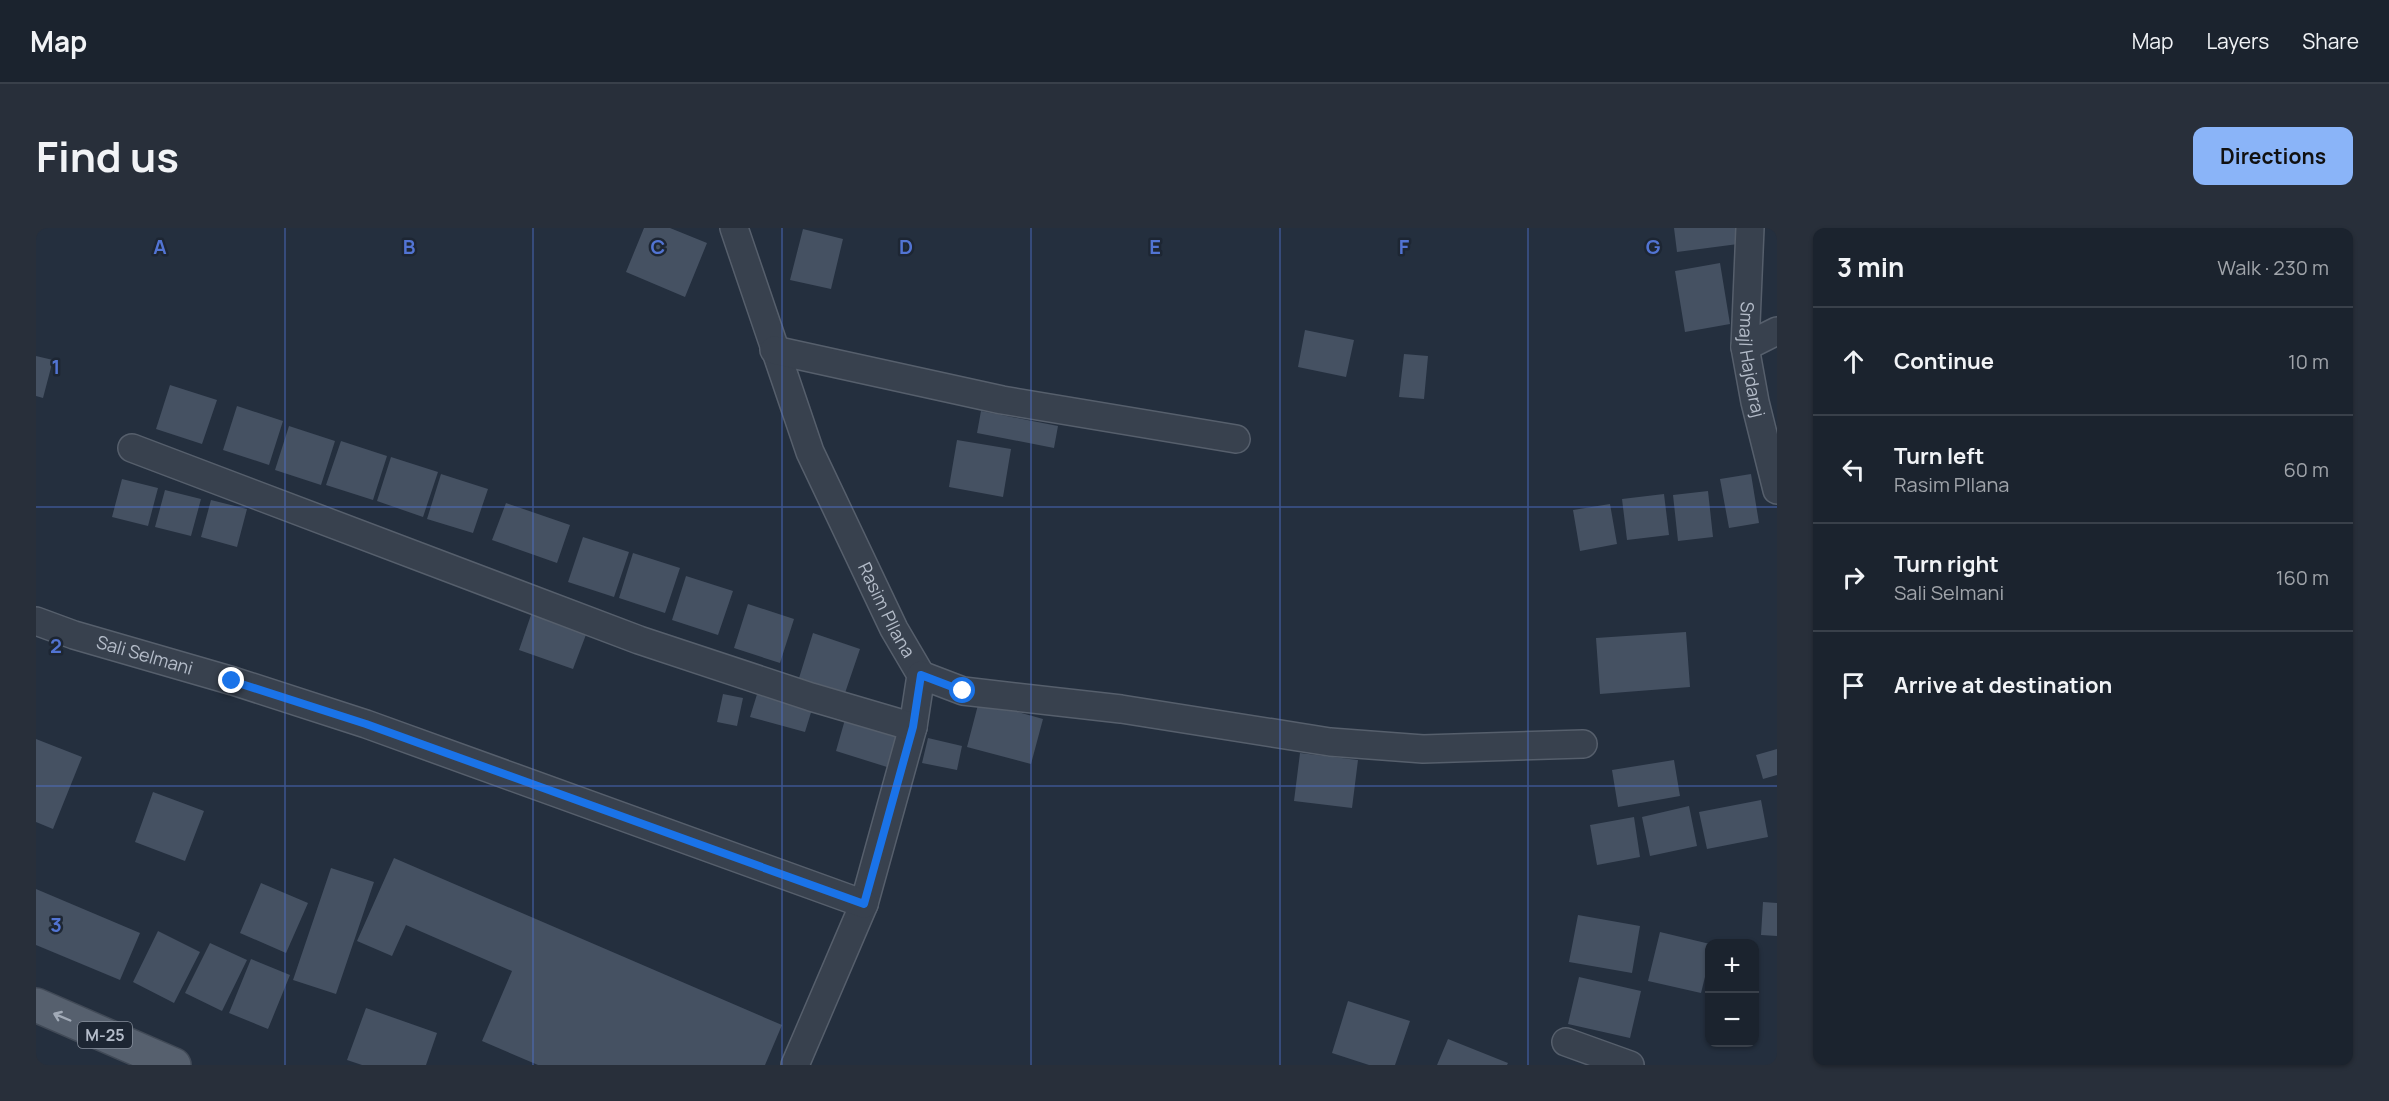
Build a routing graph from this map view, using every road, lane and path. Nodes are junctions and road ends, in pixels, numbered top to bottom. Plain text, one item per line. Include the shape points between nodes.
1 (734, 228) edge
2 (1753, 230) edge
3 (1777, 331) edge
4 (1744, 347) junction
5 (774, 350) junction
6 (1236, 439) dead end
7 (132, 448) dead end
8 (1777, 490) edge
9 (36, 621) edge
10 (921, 675) junction
11 (913, 727) junction
12 (1582, 744) dead end
13 (864, 904) junction
14 (36, 1005) edge
15 (36, 1029) edge
16 (1566, 1042) dead end
17 (121, 1065) edge
18 (174, 1065) edge
19 (795, 1065) edge
20 (1630, 1065) edge

1 - 5 street, Rasim Pllana
2 - 4 street, Smajl Hajdaraj
3 - 4 street
4 - 8 street, Smajl Hajdaraj
5 - 6 street via 1002,400
5 - 10 street, Rasim Pllana via 810,452 894,629
7 - 11 street via 639,640
9 - 13 street, Sali Selmani via 366,724
10 - 11 street, Rasim Pllana
10 - 12 street via 963,691 1330,742 1423,749
11 - 13 street, Rasim Pllana
13 - 19 street, Rasim Pllana
18 -> 14 main road, M-25
15 - 17 main road
16 - 20 street

